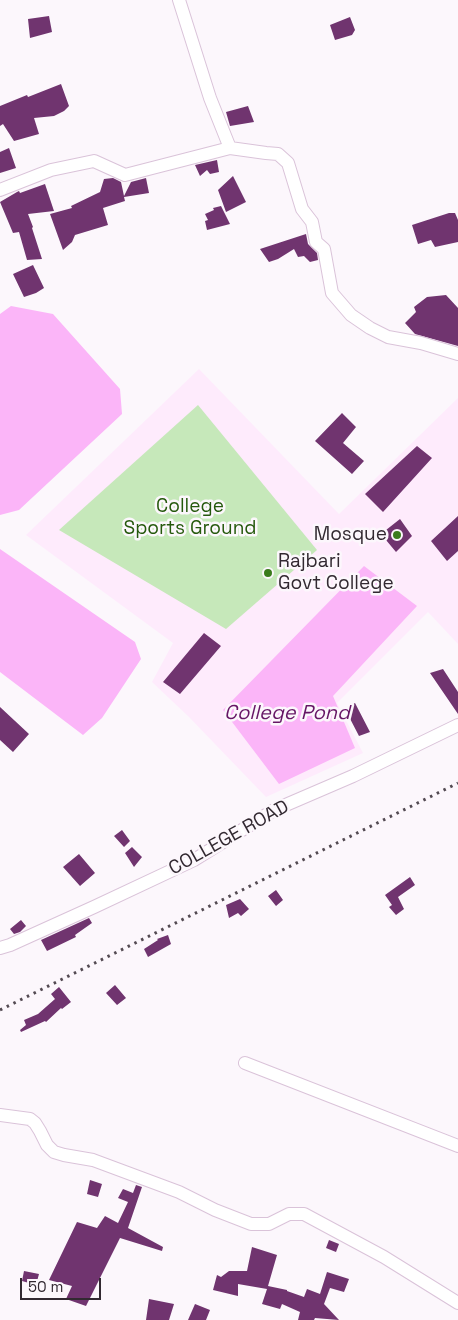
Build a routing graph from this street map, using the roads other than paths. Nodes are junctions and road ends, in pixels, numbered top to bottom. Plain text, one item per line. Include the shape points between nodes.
1 (179, 0) edge
2 (230, 148) junction
3 (1, 188) edge
4 (458, 354) edge
5 (458, 725) edge
6 (0, 948) edge
7 (245, 1063) dead end
8 (0, 1115) edge
9 (458, 1146) edge
10 (458, 1303) edge

1 - 2 street via 210,98
2 - 3 street via 125,175 94,161 51,170
2 - 4 street via 278,154 288,163 302,209 312,222 316,242 324,248 332,293 351,315 388,337
5 - 6 street, COLLEGE ROAD via 274,810 194,860
7 - 9 street
8 - 10 street via 30,1119 54,1152 93,1160 179,1192 251,1224 269,1224 289,1214 304,1214 384,1257

